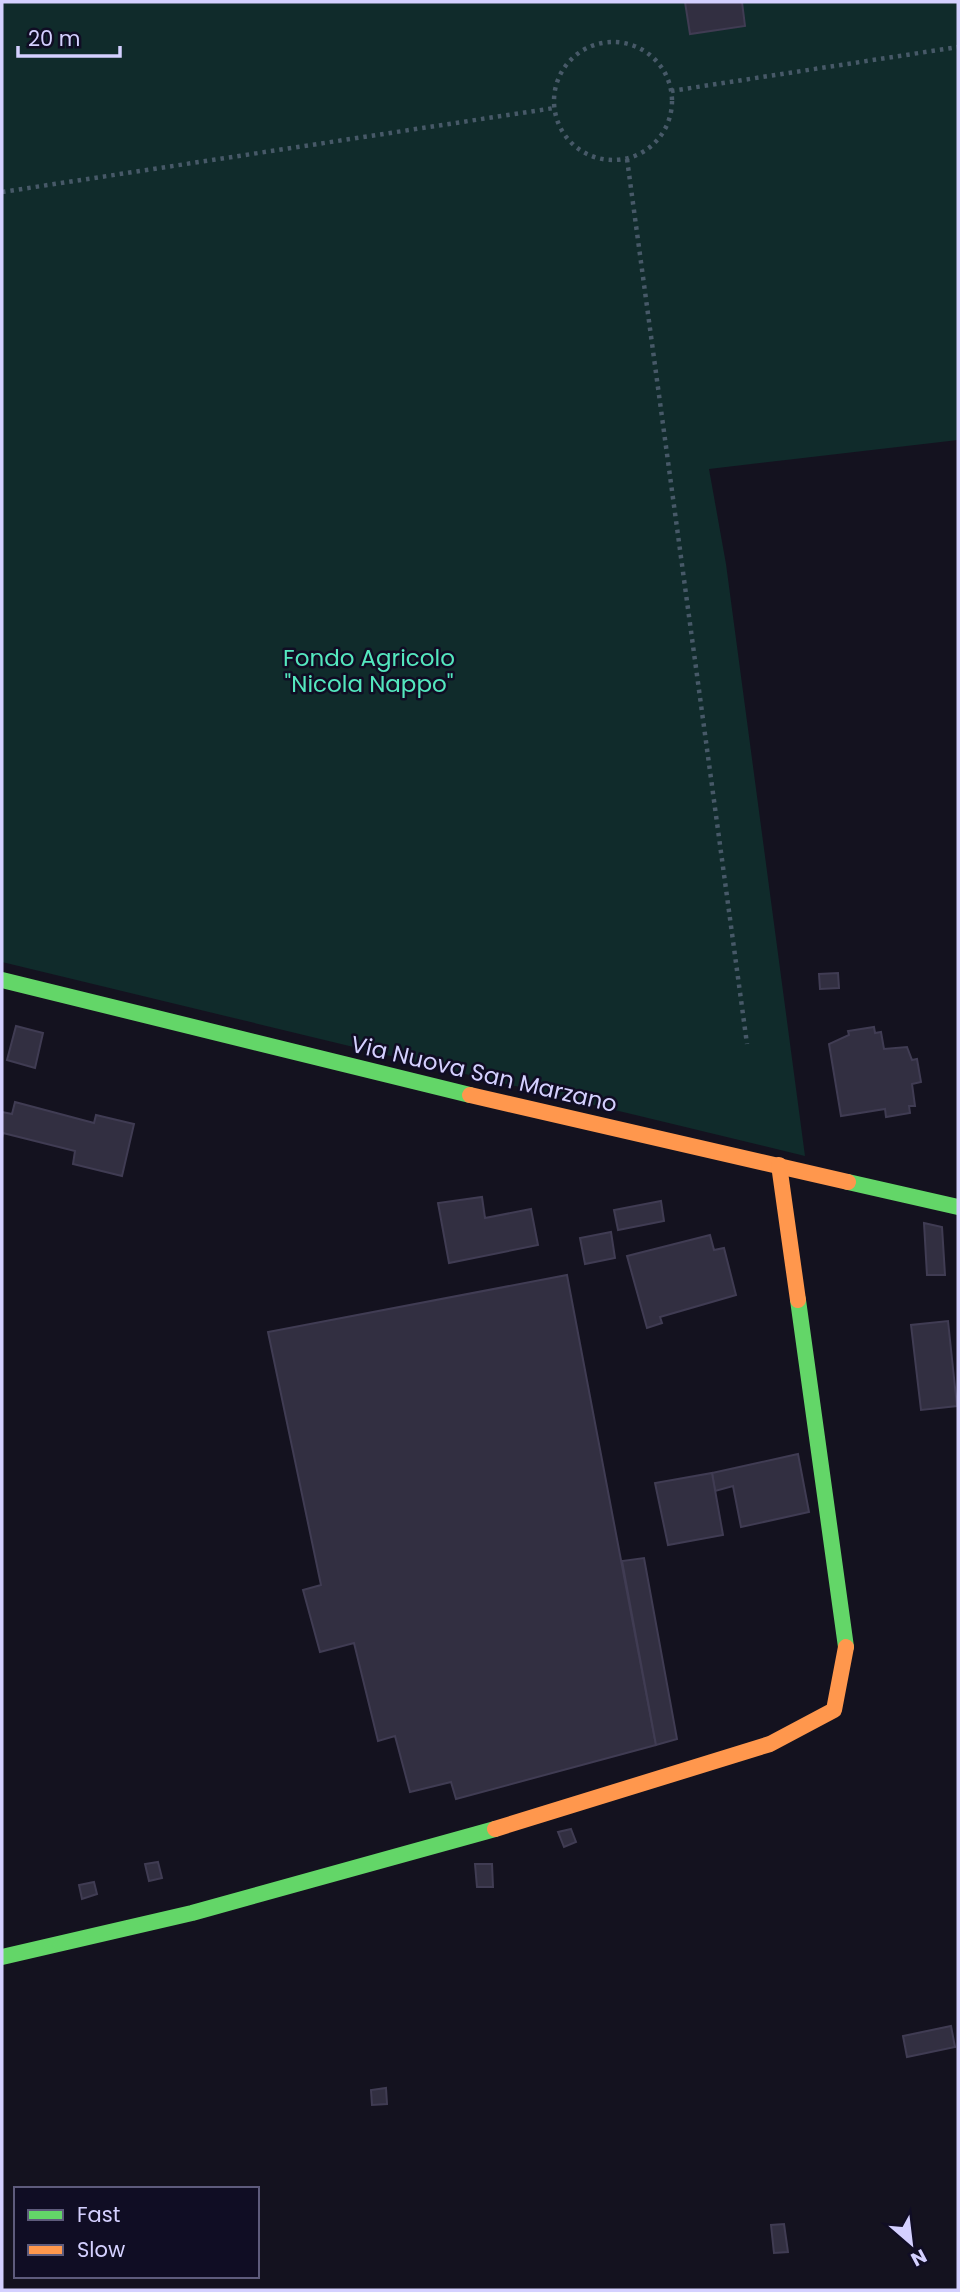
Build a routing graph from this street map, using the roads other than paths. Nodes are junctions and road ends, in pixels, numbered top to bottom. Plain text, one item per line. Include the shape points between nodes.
1 (2, 980) edge
2 (779, 1165) junction
3 (958, 1207) edge
4 (2, 1956) edge

1 - 2 street, Via Nuova San Marzano via 392,1077
2 - 3 street, Via Nuova San Marzano
2 - 4 street via 847,1639 834,1710 770,1744 527,1821 192,1913

